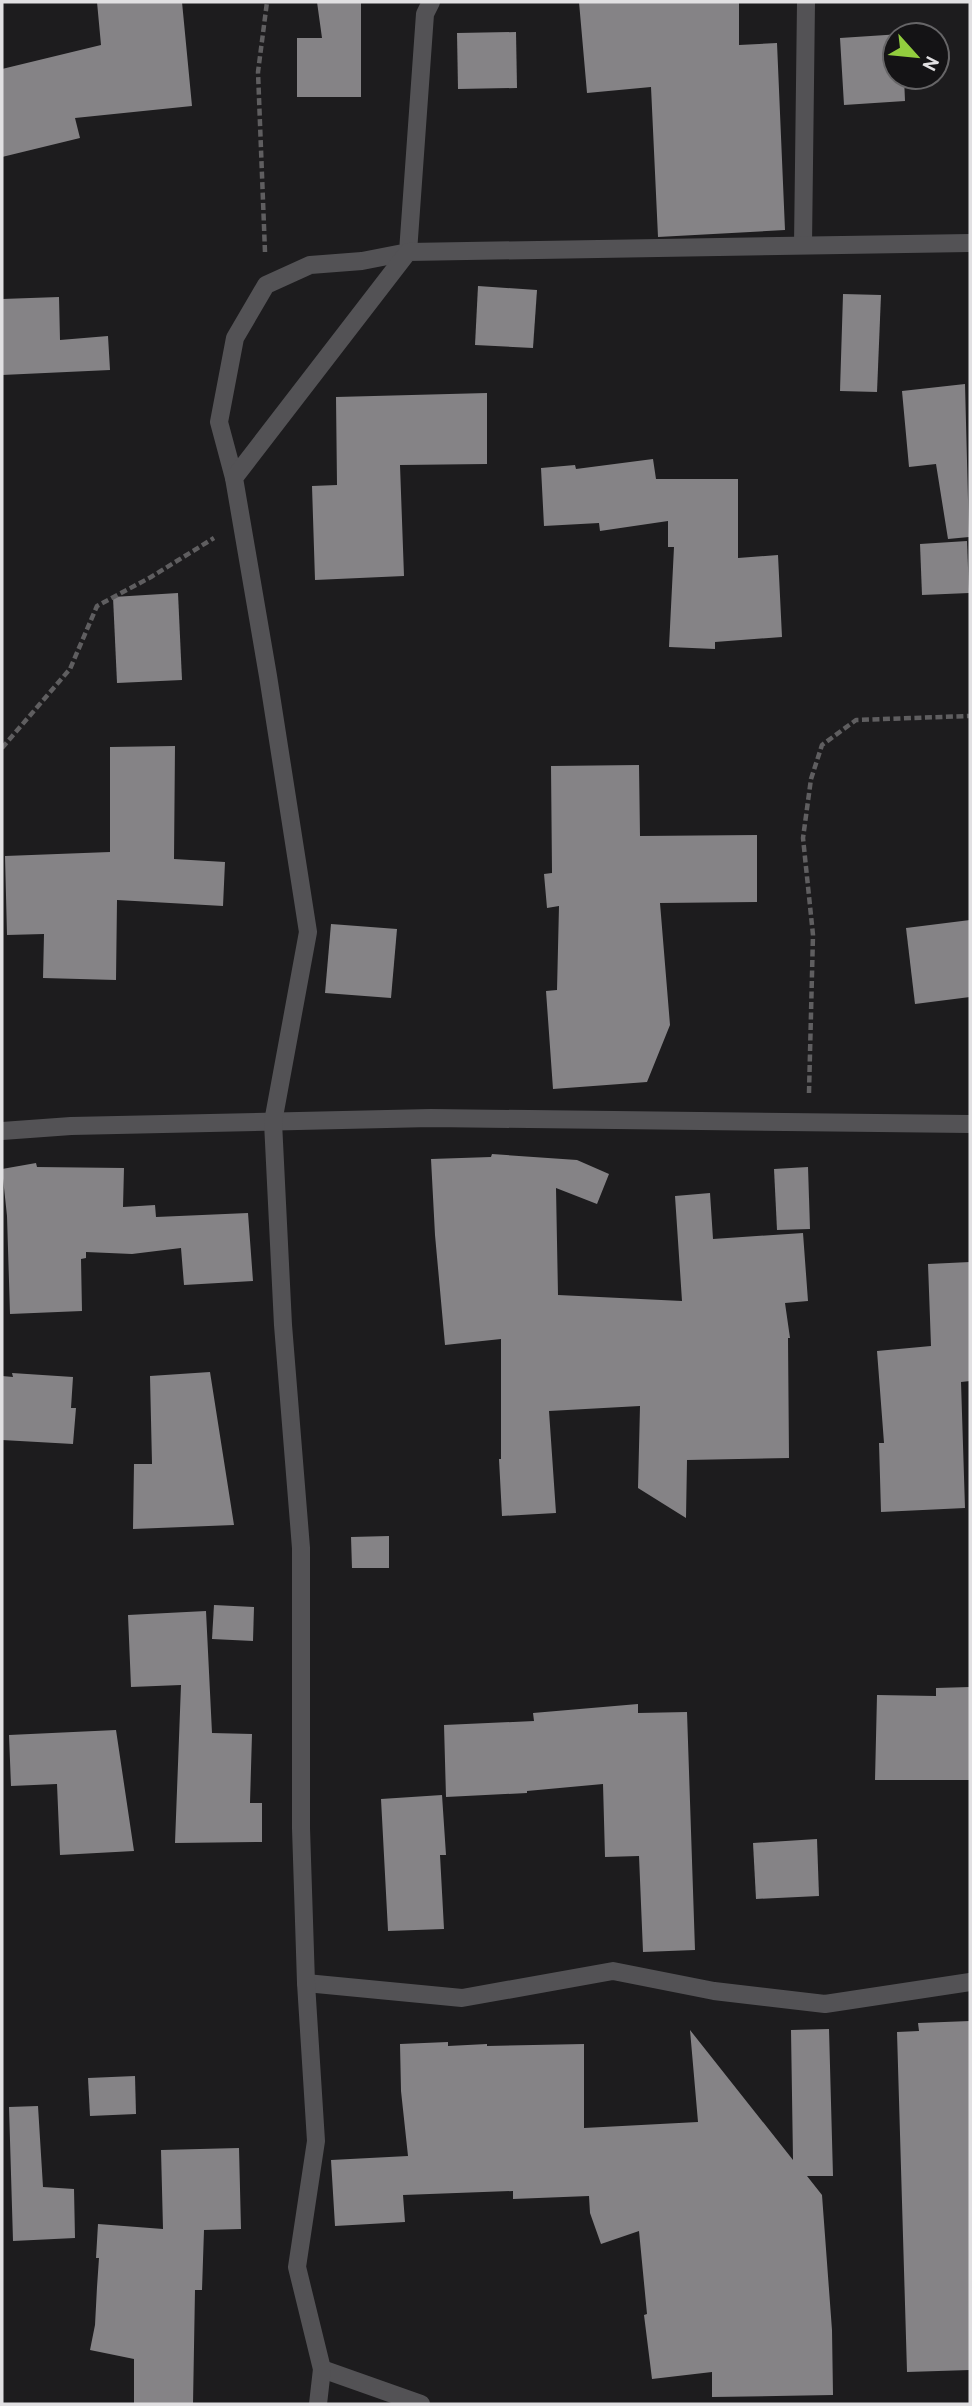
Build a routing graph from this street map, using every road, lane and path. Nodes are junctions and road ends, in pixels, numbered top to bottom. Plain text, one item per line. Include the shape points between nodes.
1 (267, 2) edge
2 (432, 2) edge
3 (806, 2) edge
4 (970, 243) edge
5 (803, 245) junction
6 (408, 252) junction
7 (266, 285) junction
8 (234, 478) junction
9 (241, 521) junction
10 (970, 716) edge
11 (2, 748) edge
12 (273, 1122) junction
13 (808, 1123) junction
14 (970, 1125) edge
15 (2, 1131) edge
16 (970, 1982) edge
17 (306, 1983) junction
18 (322, 2369) junction
19 (318, 2404) edge
20 (421, 2404) edge

1 - 7 path via 258,72
2 - 6 street via 425,14
3 - 5 street
4 - 5 street
5 - 6 street
6 - 7 street via 310,265
6 - 8 street
7 - 8 street via 236,338 219,422
8 - 9 street
9 - 11 path via 97,606 70,669
9 - 12 street via 308,932
10 - 13 path via 856,720 822,745 811,779 803,838 813,934
12 - 13 street via 431,1118
12 - 15 street
12 - 17 street via 301,1548
13 - 14 street
16 - 17 street via 825,2004 714,1991 613,1971 462,1998
17 - 18 street via 316,2141 297,2267
18 - 19 street
18 - 20 street

